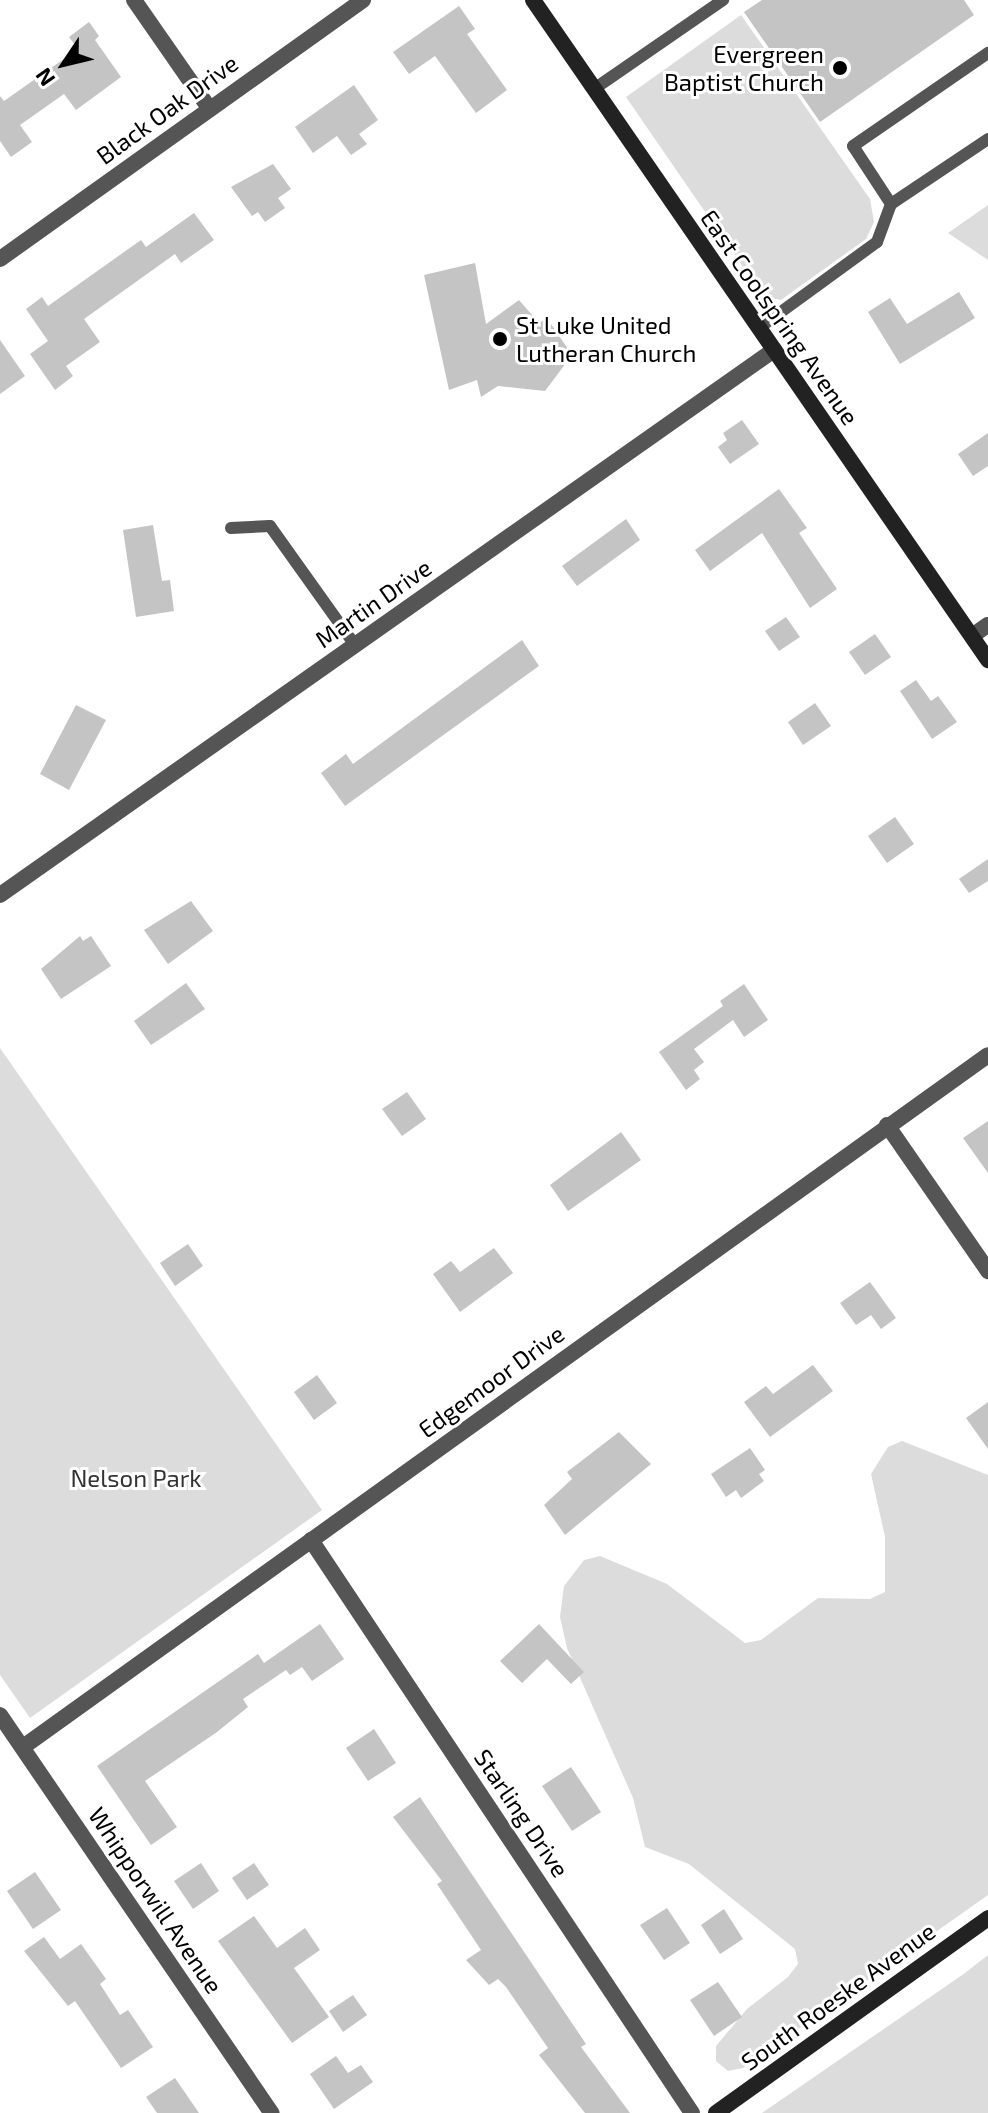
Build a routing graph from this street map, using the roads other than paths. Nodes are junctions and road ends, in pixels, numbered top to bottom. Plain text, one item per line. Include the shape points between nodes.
1 (134, 0) edge
2 (363, 0) edge
3 (533, 0) edge
4 (723, 0) edge
5 (988, 53) edge
6 (594, 89) junction
7 (209, 108) junction
8 (988, 139) edge
9 (891, 204) junction
10 (0, 259) edge
11 (759, 328) junction
12 (774, 350) junction
13 (231, 528) dead end
14 (988, 625) edge
15 (972, 636) junction
16 (355, 645) junction
17 (988, 660) edge
18 (0, 895) edge
19 (988, 1055) edge
20 (887, 1125) junction
21 (988, 1271) edge
22 (311, 1540) junction
23 (0, 1715) edge
24 (23, 1747) junction
25 (988, 1918) edge
26 (272, 2113) edge
27 (692, 2113) edge
28 (716, 2113) edge

1 - 7 street
2 - 7 street, Black Oak Drive
3 - 6 street, East Coolspring Avenue
4 - 6 lane
5 - 9 lane via 853,146
6 - 11 street, East Coolspring Avenue
7 - 10 street, Black Oak Drive
8 - 9 lane
9 - 11 lane via 877,242
11 - 12 street, East Coolspring Avenue
12 - 15 street, East Coolspring Avenue
12 - 16 street, Martin Drive
13 - 16 lane via 270,526
14 - 15 street
15 - 17 street, East Coolspring Avenue
16 - 18 street, Martin Drive
19 - 20 street, Edgemoor Drive
20 - 21 street
20 - 22 street, Edgemoor Drive
22 - 24 street, Edgemoor Drive
22 - 27 street, Starling Drive
23 - 24 street, Whipporwill Avenue
24 - 26 street, Whipporwill Avenue
25 - 28 street, South Roeske Avenue

